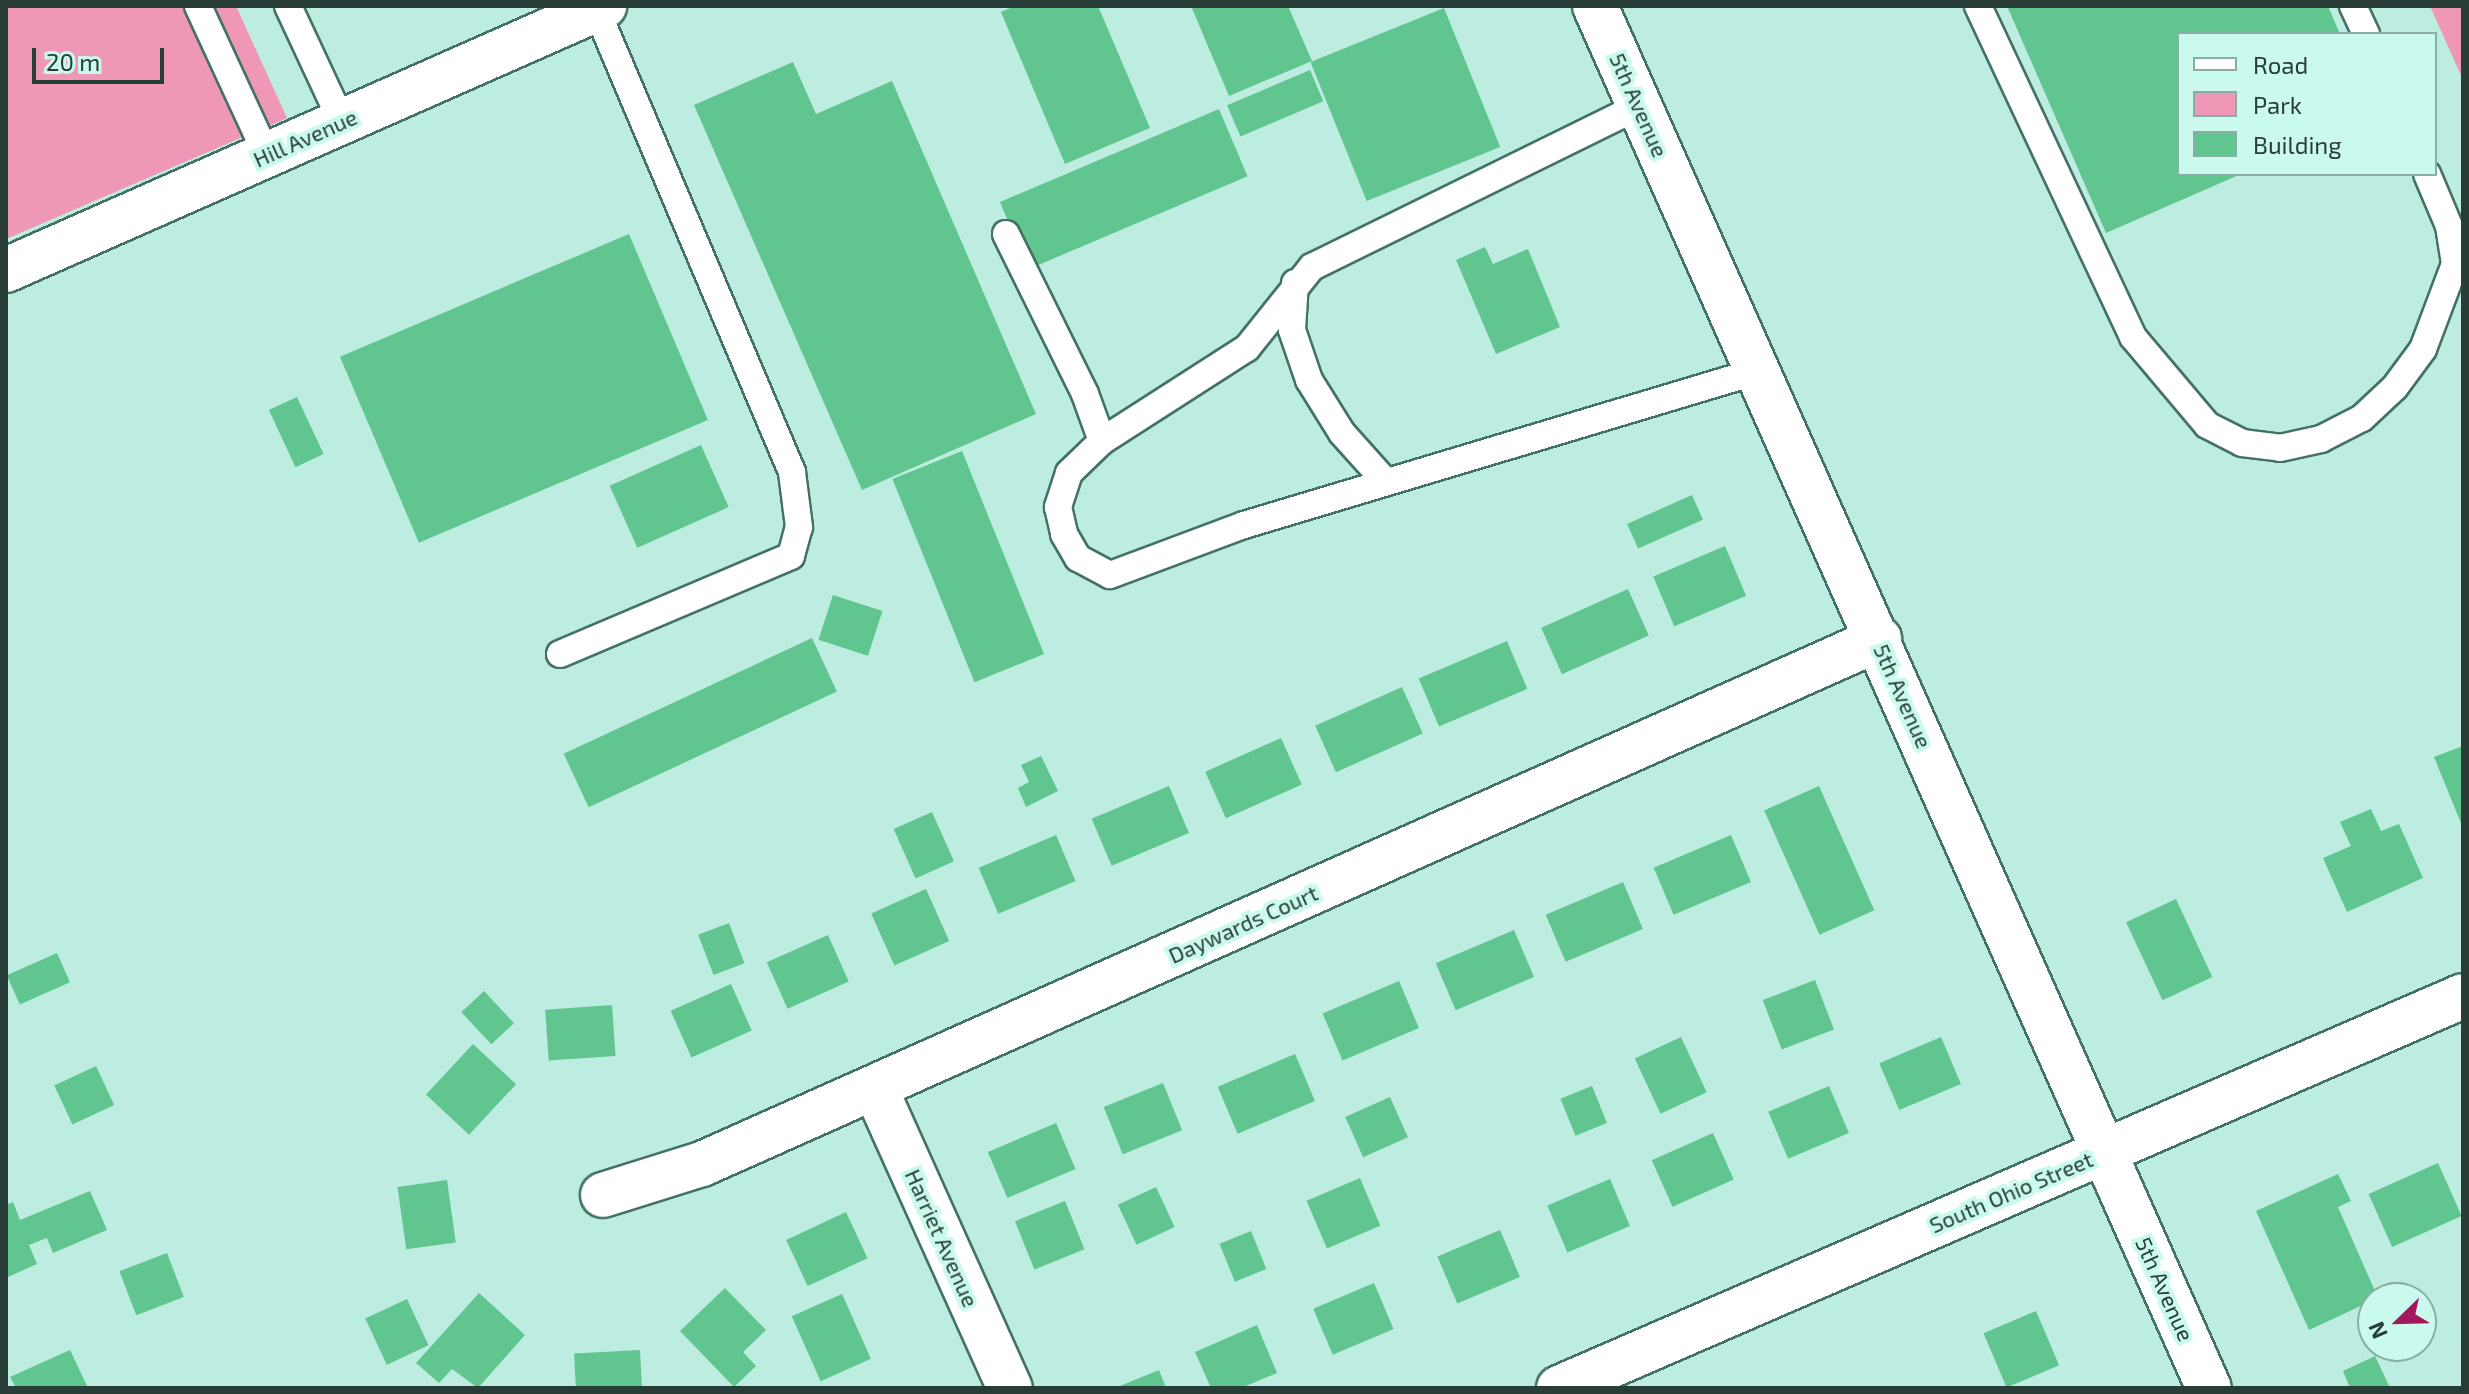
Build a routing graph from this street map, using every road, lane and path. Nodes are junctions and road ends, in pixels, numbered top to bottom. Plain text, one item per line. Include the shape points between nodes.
1 (198, 6) edge
2 (288, 6) edge
3 (1595, 6) edge
4 (1978, 6) edge
5 (2353, 6) edge
6 (600, 8) edge
7 (2365, 32) edge
8 (1639, 106) junction
9 (342, 122) junction
10 (267, 155) junction
11 (2428, 176) edge
12 (1006, 234) dead end
13 (6, 270) edge
14 (1295, 282) junction
15 (1758, 371) junction
16 (1102, 441) junction
17 (1386, 482) junction
18 (1879, 639) junction
19 (560, 654) dead end
20 (2463, 996) edge
21 (875, 1088) junction
22 (2103, 1153) junction
23 (603, 1195) dead end
24 (1640, 1372) edge
25 (1010, 1388) edge
26 (1559, 1388) edge
27 (2209, 1388) edge

1 - 10 lane
2 - 9 lane
3 - 8 street, 5th Avenue
4 - 11 lane via 2133,337 2207,425 2242,443 2280,448 2321,439 2362,418 2395,387 2423,349 2455,264 2449,226
5 - 7 lane
6 - 9 street, Hill Avenue
6 - 19 lane via 792,472 799,527 791,556
8 - 14 lane via 1354,245
8 - 15 street, 5th Avenue
9 - 10 street, Hill Avenue
10 - 13 street, Hill Avenue
12 - 16 lane via 1085,394
14 - 16 lane via 1247,348
14 - 17 lane via 1292,330 1309,380 1342,433
15 - 17 lane
15 - 18 street, 5th Avenue
16 - 17 lane via 1069,473 1058,507 1064,534 1078,558 1110,575 1244,525
18 - 21 street, Daywards Court
18 - 22 street, 5th Avenue
20 - 22 street, South Ohio Street
21 - 23 street, Daywards Court via 702,1164
21 - 25 street, Harriet Avenue
22 - 24 street, South Ohio Street
22 - 27 street, 5th Avenue
24 - 26 street, South Ohio Street

